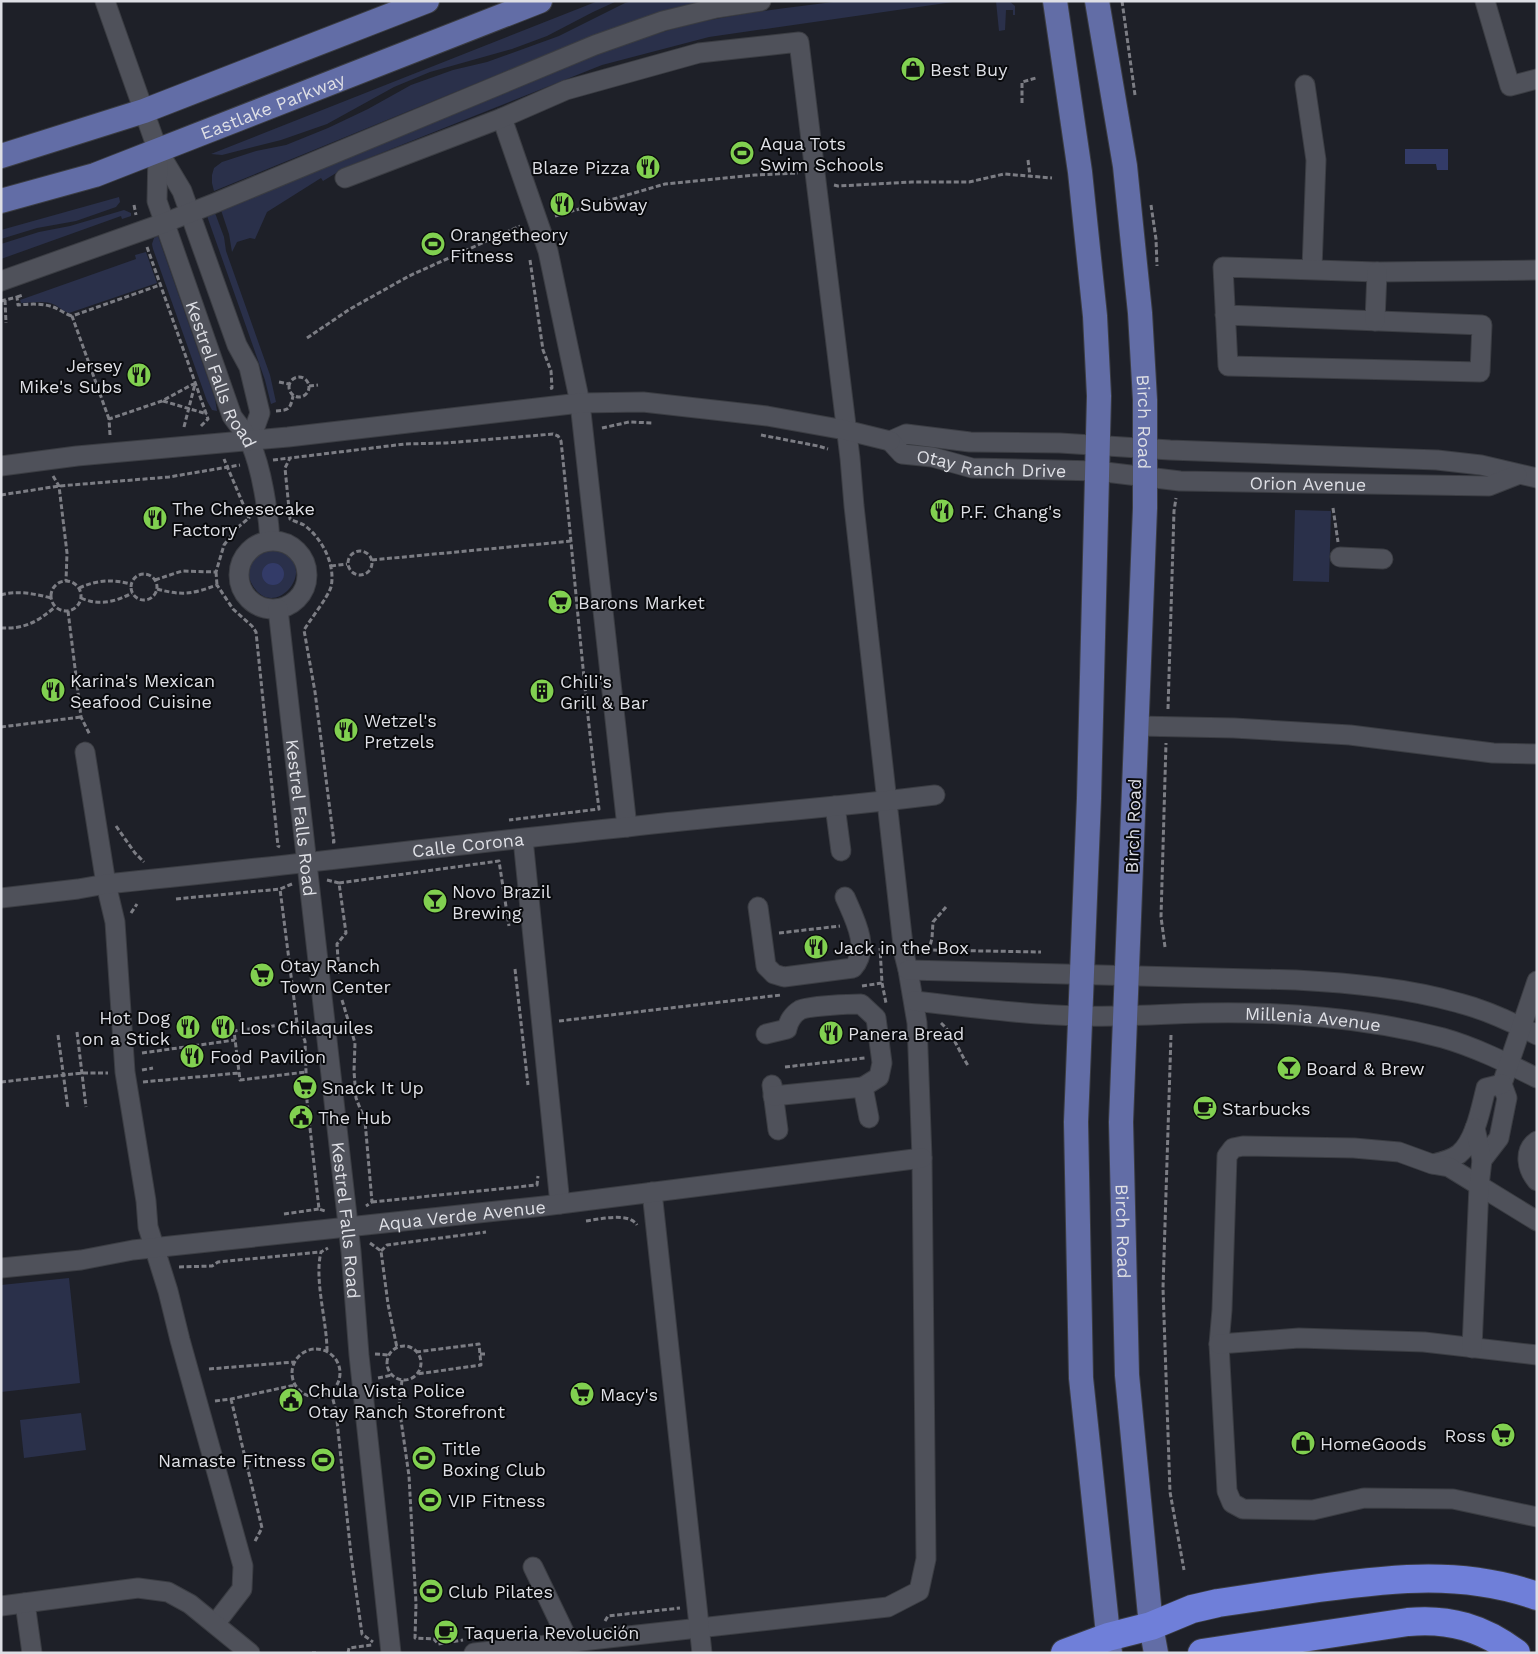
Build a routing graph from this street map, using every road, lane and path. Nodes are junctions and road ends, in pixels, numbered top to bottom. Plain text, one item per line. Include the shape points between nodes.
1 (104, 1) edge
2 (427, 1) edge
3 (540, 1) edge
4 (761, 1) edge
5 (1055, 1) edge
6 (1097, 1) edge
7 (1485, 1) edge
8 (1036, 78) dead end
9 (1537, 79) edge
10 (1305, 85) dead end
11 (1022, 103) dead end
12 (144, 111) junction
13 (502, 118) junction
14 (158, 151) junction
15 (1, 156) edge
16 (1028, 160) dead end
17 (1030, 176) junction
18 (346, 178) dead end
19 (1052, 178) dead end
20 (816, 185) junction
21 (1, 201) edge
22 (190, 213) junction
23 (537, 220) junction
24 (164, 223) junction
25 (144, 241) dead end
26 (529, 256) dead end
27 (1312, 269) junction
28 (1537, 270) edge
29 (1377, 272) junction
30 (1, 282) edge
31 (160, 285) junction
32 (22, 295) dead end
33 (17, 298) junction
34 (3, 301) edge
35 (1225, 315) junction
36 (72, 316) junction
37 (1375, 321) junction
38 (6, 323) dead end
39 (307, 338) dead end
40 (280, 382) dead end
41 (195, 384) junction
42 (289, 384) junction
43 (318, 385) dead end
44 (309, 386) junction
45 (544, 390) dead end
46 (294, 396) junction
47 (162, 401) junction
48 (580, 403) junction
49 (188, 409) junction
50 (286, 410) dead end
51 (207, 414) junction
52 (109, 419) junction
53 (208, 419) dead end
54 (657, 423) dead end
55 (184, 427) dead end
56 (602, 428) dead end
57 (845, 430) junction
58 (110, 434) dead end
59 (760, 435) dead end
60 (250, 441) junction
61 (890, 441) junction
62 (217, 444) junction
63 (1098, 444) junction
64 (1145, 448) junction
65 (828, 449) dead end
66 (1, 466) edge
67 (228, 468) junction
68 (1097, 471) junction
69 (52, 475) dead end
70 (1517, 475) junction
71 (1145, 477) junction
72 (1537, 478) edge
73 (59, 486) junction
74 (1, 495) edge
75 (1333, 508) dead end
76 (270, 540) junction
77 (572, 541) junction
78 (1340, 557) joint
79 (1383, 559) dead end
80 (372, 560) junction
81 (347, 564) junction
82 (331, 566) junction
83 (216, 572) junction
84 (66, 580) junction
85 (155, 580) junction
86 (131, 584) junction
87 (217, 585) junction
88 (79, 588) junction
89 (157, 589) junction
90 (132, 593) junction
91 (1, 594) edge
92 (51, 598) junction
93 (81, 598) junction
94 (55, 607) junction
95 (278, 609) junction
96 (68, 611) junction
97 (1, 628) edge
98 (1137, 726) junction
99 (1, 727) edge
100 (85, 752) dead end
101 (1537, 754) edge
102 (935, 794) dead end
103 (886, 801) junction
104 (835, 806) junction
105 (504, 820) dead end
106 (627, 826) junction
107 (524, 839) junction
108 (328, 843) dead end
109 (283, 848) dead end
110 (841, 851) dead end
111 (307, 864) junction
112 (327, 880) dead end
113 (339, 883) junction
114 (106, 884) junction
115 (292, 884) dead end
116 (280, 889) junction
117 (845, 897) dead end
118 (1, 898) edge
119 (176, 899) dead end
120 (946, 907) dead end
121 (758, 908) dead end
122 (509, 926) dead end
123 (858, 927) junction
124 (879, 942) dead end
125 (763, 943) junction
126 (1041, 952) dead end
127 (514, 969) dead end
128 (908, 970) junction
129 (1082, 974) junction
130 (1127, 976) junction
131 (340, 981) dead end
132 (1537, 981) edge
133 (853, 987) dead end
134 (784, 995) dead end
135 (342, 999) dead end
136 (914, 1001) junction
137 (1125, 1015) junction
138 (1080, 1016) junction
139 (542, 1022) junction
140 (941, 1022) dead end
141 (297, 1023) junction
142 (521, 1023) junction
143 (1529, 1031) edge
144 (77, 1032) dead end
145 (766, 1034) dead end
146 (58, 1035) dead end
147 (1171, 1035) dead end
148 (235, 1040) junction
149 (140, 1053) dead end
150 (868, 1064) dead end
151 (1509, 1065) junction
152 (785, 1067) dead end
153 (969, 1067) dead end
154 (153, 1068) dead end
155 (125, 1072) junction
156 (306, 1072) junction
157 (82, 1073) junction
158 (239, 1073) junction
159 (64, 1075) junction
160 (1537, 1078) edge
161 (1, 1082) edge
162 (142, 1082) dead end
163 (1502, 1084) junction
164 (864, 1087) junction
165 (529, 1091) dead end
166 (86, 1107) dead end
167 (68, 1109) dead end
168 (868, 1118) dead end
169 (1475, 1128) junction
170 (778, 1130) dead end
171 (1537, 1140) edge
172 (922, 1158) junction
173 (1482, 1160) junction
174 (1432, 1164) junction
175 (538, 1171) dead end
176 (1537, 1181) edge
177 (1479, 1186) junction
178 (652, 1192) junction
179 (372, 1202) junction
180 (560, 1204) junction
181 (365, 1207) dead end
182 (328, 1211) dead end
183 (582, 1221) dead end
184 (1537, 1221) edge
185 (348, 1227) junction
186 (639, 1228) dead end
187 (491, 1232) dead end
188 (369, 1242) dead end
189 (331, 1246) dead end
190 (154, 1248) junction
191 (381, 1250) junction
192 (321, 1252) junction
193 (176, 1267) dead end
194 (1, 1268) edge
195 (1219, 1344) junction
196 (397, 1348) junction
197 (1472, 1348) junction
198 (327, 1351) junction
199 (416, 1352) junction
200 (480, 1354) junction
201 (486, 1354) dead end
202 (1537, 1355) edge
203 (294, 1362) junction
204 (209, 1369) dead end
205 (417, 1374) junction
206 (402, 1380) junction
207 (295, 1385) junction
208 (331, 1392) junction
209 (215, 1401) dead end
210 (1537, 1517) edge
211 (532, 1567) dead end
212 (1184, 1570) dead end
213 (1537, 1596) edge
214 (682, 1601) dead end
215 (25, 1603) junction
216 (1, 1606) edge
217 (215, 1624) junction
218 (602, 1625) dead end
219 (1151, 1626) junction
220 (700, 1628) junction
221 (569, 1642) junction
222 (1109, 1645) edge
223 (470, 1646) edge
224 (32, 1653) edge
225 (250, 1653) edge
226 (312, 1653) edge
227 (316, 1653) edge
228 (348, 1653) edge
229 (391, 1653) edge
230 (702, 1653) edge
231 (1065, 1653) edge
232 (1156, 1653) edge
233 (1202, 1653) edge
234 (1516, 1653) edge

1 - 12 street, Kestrel Falls Road
2 - 12 main road
3 - 14 main road, Eastlake Parkway
4 - 22 street via 662,22 595,45
5 - 63 main road via 1080,172 1095,316
6 - 64 main road, Birch Road via 1125,166 1140,313
7 - 9 street via 1510,86
8 - 11 path via 1022,82
10 - 27 street via 1316,160
12 - 14 street, Kestrel Falls Road
12 - 15 main road
13 - 18 street
13 - 20 street via 566,90 699,53 799,42
13 - 23 street
14 - 21 main road, Eastlake Parkway via 95,176
14 - 22 street, Kestrel Falls Road via 182,191
14 - 24 street, Kestrel Falls Road via 157,201
16 - 17 path
17 - 19 path
17 - 20 path via 1004,174 969,182
20 - 23 path via 800,187 798,173 665,184
20 - 57 street
22 - 24 street
22 - 60 street, Kestrel Falls Road via 237,345 249,367 260,413
23 - 39 path via 409,276
23 - 48 street via 548,251
24 - 30 street
24 - 60 street, Kestrel Falls Road via 232,416
25 - 31 path
26 - 45 path via 543,350 551,371 552,388
27 - 29 street
27 - 35 street via 1223,267
28 - 29 street
29 - 37 street
31 - 36 path
31 - 41 path
32 - 33 path
33 - 34 path
33 - 36 path via 18,305 53,307
34 - 38 path
35 - 37 street
35 - 37 street via 1228,366 1480,372 1482,325
36 - 52 path
40 - 42 path
41 - 47 path
41 - 49 path
41 - 51 path
42 - 44 path via 293,378 300,377
42 - 46 path via 289,391
43 - 44 path
44 - 46 path via 303,397
46 - 50 path
47 - 49 path
47 - 52 path
48 - 57 street via 643,402 767,416
48 - 60 street
48 - 106 street
49 - 51 path
49 - 55 path
51 - 53 path
52 - 58 path
54 - 56 path via 629,422
57 - 61 street
57 - 103 street
59 - 65 path
60 - 62 street
60 - 76 street via 269,519
61 - 63 street, Otay Ranch Drive via 906,434 970,442
61 - 68 street, Otay Ranch Drive via 902,454 932,457 972,468
62 - 66 street
62 - 67 path
63 - 64 street, Orion Avenue
63 - 68 main road
64 - 70 street, Orion Avenue via 1437,460
64 - 71 main road, Birch Road
67 - 73 path via 169,477
67 - 83 path via 249,518 224,545
68 - 71 street, Orion Avenue
68 - 129 main road
69 - 73 path
70 - 71 street, Orion Avenue via 1489,486 1180,481
70 - 72 street, Orion Avenue
71 - 98 main road, Birch Road
73 - 74 path
73 - 84 path via 68,553
75 - 78 path
76 - 95 street via 293,546 306,565 308,577 299,598
76 - 95 street via 250,549 239,568 239,579 248,599 256,606
77 - 80 path
77 - 82 path via 560,441 553,434 405,444 290,458 285,468 290,519 315,535
77 - 105 path via 589,736 599,809
78 - 79 street
80 - 81 path via 368,553 356,550 348,557
80 - 81 path via 371,569 360,575 352,573
81 - 82 path
82 - 108 path via 331,588 304,630 334,842
83 - 85 path via 182,571
83 - 87 path
84 - 88 path
84 - 92 path via 56,584
85 - 86 path via 148,575 140,575
85 - 89 path
86 - 88 path via 98,581
86 - 90 path
87 - 89 path via 183,594
87 - 109 path via 233,609 256,632 278,846
88 - 93 path
89 - 90 path via 154,596 146,600 138,599
90 - 93 path via 98,603
91 - 92 path via 36,594
92 - 94 path
93 - 96 path via 77,607
94 - 96 path
94 - 97 path via 29,625
95 - 111 street, Kestrel Falls Road
96 - 99 path via 82,717
98 - 101 street via 1330,734 1492,753
98 - 130 main road, Birch Road
100 - 114 street
102 - 103 street, Calle Corona
103 - 104 street, Calle Corona
103 - 128 street
104 - 106 street, Calle Corona
104 - 110 street
106 - 107 street, Calle Corona
107 - 111 street, Calle Corona
107 - 139 street
111 - 114 street, Calle Corona
111 - 185 street, Kestrel Falls Road
112 - 113 path
113 - 122 path via 499,861
113 - 131 path via 346,933 337,944
114 - 118 street, Calle Corona
114 - 155 street via 115,922
115 - 116 path
116 - 119 path
116 - 141 path
117 - 123 street
120 - 126 path via 933,922 929,950
121 - 125 street
123 - 125 path via 845,929 844,925 779,933 780,942
123 - 125 street via 860,952 858,963 853,968 784,977 774,974 766,966
124 - 133 path via 882,984
127 - 142 path
128 - 129 street, Millenia Avenue
128 - 136 street
129 - 130 street, Millenia Avenue
129 - 138 main road
130 - 137 main road, Birch Road
130 - 143 street, Millenia Avenue via 1296,980 1399,990 1459,1003
132 - 143 street
134 - 139 path
135 - 179 path via 355,1043 356,1098 365,1121
136 - 138 street, Millenia Avenue
136 - 172 street
137 - 138 street, Millenia Avenue
137 - 151 street, Millenia Avenue via 1250,1013 1344,1020 1443,1038
137 - 219 main road, Birch Road via 1121,1122 1127,1375
138 - 222 main road via 1076,1122 1081,1378
139 - 142 path
139 - 180 street
140 - 153 path
141 - 148 path via 234,1031
141 - 156 path via 305,1041
142 - 165 path
143 - 151 street
144 - 157 path
145 - 164 street via 787,1030 788,1021 801,1010 861,1004 876,1018 882,1062 879,1077
146 - 159 path
147 - 212 path via 1163,1288 1170,1492
148 - 149 path
148 - 158 path
150 - 152 path via 867,1058
151 - 160 street, Millenia Avenue
151 - 163 street
154 - 155 path
155 - 157 path
155 - 190 street via 148,1227
156 - 158 path via 240,1080
156 - 182 path via 319,1209
157 - 159 path
157 - 166 path
158 - 162 path
159 - 161 path
159 - 167 path
163 - 169 street via 1486,1088
163 - 173 street via 1508,1098 1499,1138
164 - 168 street
164 - 170 street via 772,1090
169 - 173 street
169 - 174 street via 1460,1153 1448,1161
171 - 176 street via 1530,1149 1527,1162
172 - 178 street, Aqua Verde Avenue
172 - 220 street via 926,1559 919,1591 888,1607
173 - 177 street
174 - 177 street via 1449,1167
174 - 195 street via 1392,1151 1233,1148 1227,1156
175 - 179 path via 537,1184
177 - 184 street
177 - 197 street
178 - 180 street, Aqua Verde Avenue
178 - 220 street
179 - 181 path
180 - 185 street, Aqua Verde Avenue
183 - 186 path via 626,1217 636,1222
185 - 190 street, Aqua Verde Avenue
185 - 229 street, Kestrel Falls Road
187 - 191 path via 387,1245
188 - 191 path
189 - 192 path
190 - 194 street, Aqua Verde Avenue
190 - 217 street via 243,1566 242,1589
191 - 196 path
192 - 193 path via 218,1262 212,1266
192 - 198 path via 318,1264
195 - 197 street via 1299,1338 1424,1342
195 - 210 street via 1226,1491 1232,1503 1243,1509 1313,1510 1364,1498 1453,1499
196 - 199 path via 407,1347
196 - 206 path via 389,1355 387,1365 392,1375
197 - 202 street
198 - 203 path via 305,1351
198 - 208 path via 334,1356 340,1370 340,1378
199 - 200 path via 479,1344
199 - 205 path via 420,1363
200 - 201 path
200 - 205 path via 481,1364
203 - 204 path
203 - 207 path via 292,1378
205 - 206 path
206 - 223 path via 400,1406 409,1476 416,1638 434,1639 438,1644
207 - 208 path via 308,1396 324,1396
207 - 209 path
208 - 228 path via 336,1411 362,1634 376,1644 349,1648
211 - 221 street
213 - 219 highway via 1457,1579 1387,1579 1218,1603 1192,1609
214 - 218 path via 680,1608 608,1616
215 - 216 street
215 - 217 street via 138,1588 168,1592
215 - 224 street
217 - 225 street
219 - 222 highway
219 - 232 main road, Birch Road
220 - 221 street
220 - 230 street
221 - 223 street
222 - 231 highway
226 - 227 path
233 - 234 highway via 1432,1621 1477,1630

